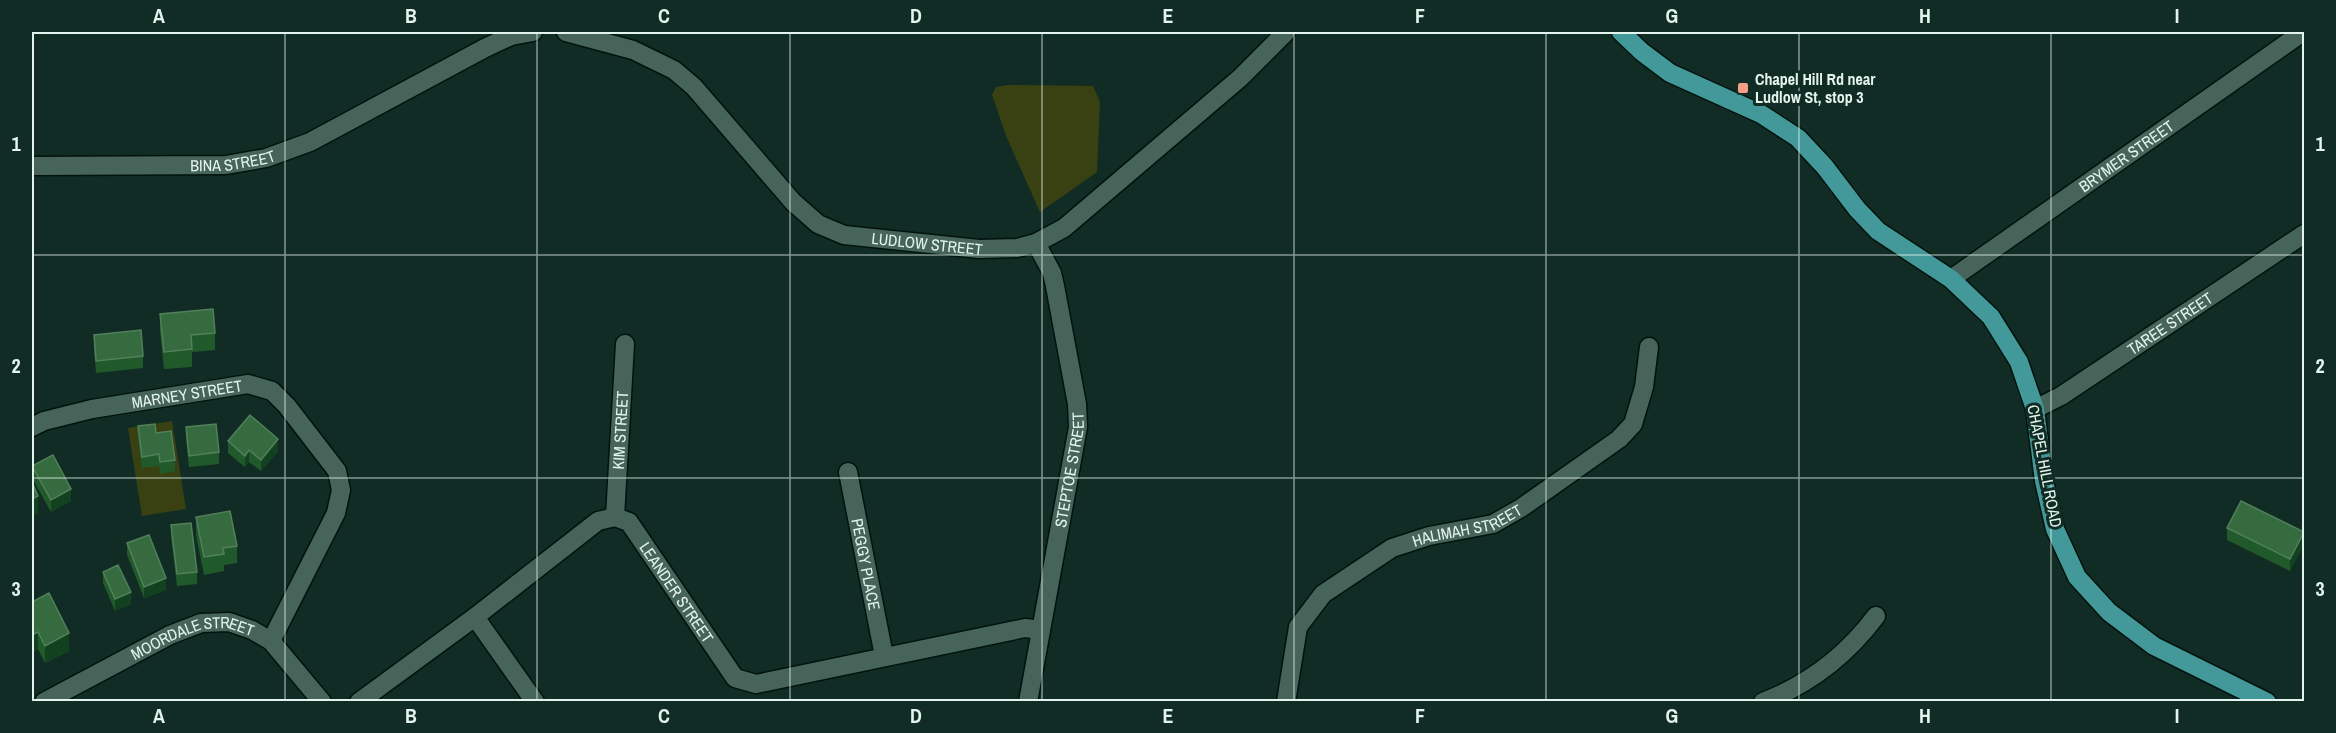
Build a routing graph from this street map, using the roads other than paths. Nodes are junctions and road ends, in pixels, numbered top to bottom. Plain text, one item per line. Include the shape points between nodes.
1 (533, 32) edge
2 (566, 32) edge
3 (1286, 32) edge
4 (1621, 32) edge
5 (2303, 32) edge
6 (32, 166) edge
7 (2304, 234) edge
8 (1036, 243) junction
9 (1951, 279) junction
10 (625, 344) dead end
11 (1649, 347) dead end
12 (2035, 409) junction
13 (32, 427) edge
14 (848, 472) dead end
15 (615, 517) junction
16 (475, 616) junction
17 (1876, 616) dead end
18 (1041, 630) junction
19 (271, 641) junction
20 (884, 656) junction
21 (44, 702) edge
22 (322, 702) edge
23 (359, 702) edge
24 (535, 702) edge
25 (1028, 702) edge
26 (1286, 702) edge
27 (1763, 702) edge
28 (2267, 702) edge

1 - 6 street, BINA STREET via 511,36 485,48 310,142 266,158 226,165
2 - 8 street, LUDLOW STREET via 633,50 674,70 694,87 793,202 818,224 844,235 979,249
3 - 8 street, LUDLOW STREET via 1240,78 1064,228
4 - 9 main road, CHAPEL HILL ROAD via 1670,73 1761,114 1798,138 1878,231
5 - 9 street, BRYMER STREET
7 - 12 street, TAREE STREET via 2061,396
8 - 18 street, STEPTOE STREET via 1055,285 1078,427
9 - 12 main road, CHAPEL HILL ROAD via 1991,317 2019,362
10 - 15 street, KIM STREET
11 - 26 street, HALIMAH STREET via 1644,387 1633,424 1619,440 1493,524 1429,536 1392,548 1323,594 1298,627
12 - 28 main road, CHAPEL HILL ROAD via 2055,530 2077,577 2109,612 2154,646
13 - 19 street, MARNEY STREET via 92,409 248,384 272,391 337,471 341,490 336,513
14 - 20 street, PEGGY PLACE
15 - 16 street via 598,521
15 - 20 street, LEANDER STREET via 628,522 735,678 756,684
16 - 23 street
16 - 24 street
17 - 27 street via 1858,640 1821,673
18 - 20 street, LEANDER STREET via 1024,628
18 - 25 street, STEPTOE STREET
19 - 21 street, MOORDALE STREET via 229,622 201,623 170,635
19 - 22 street, MOORDALE STREET

